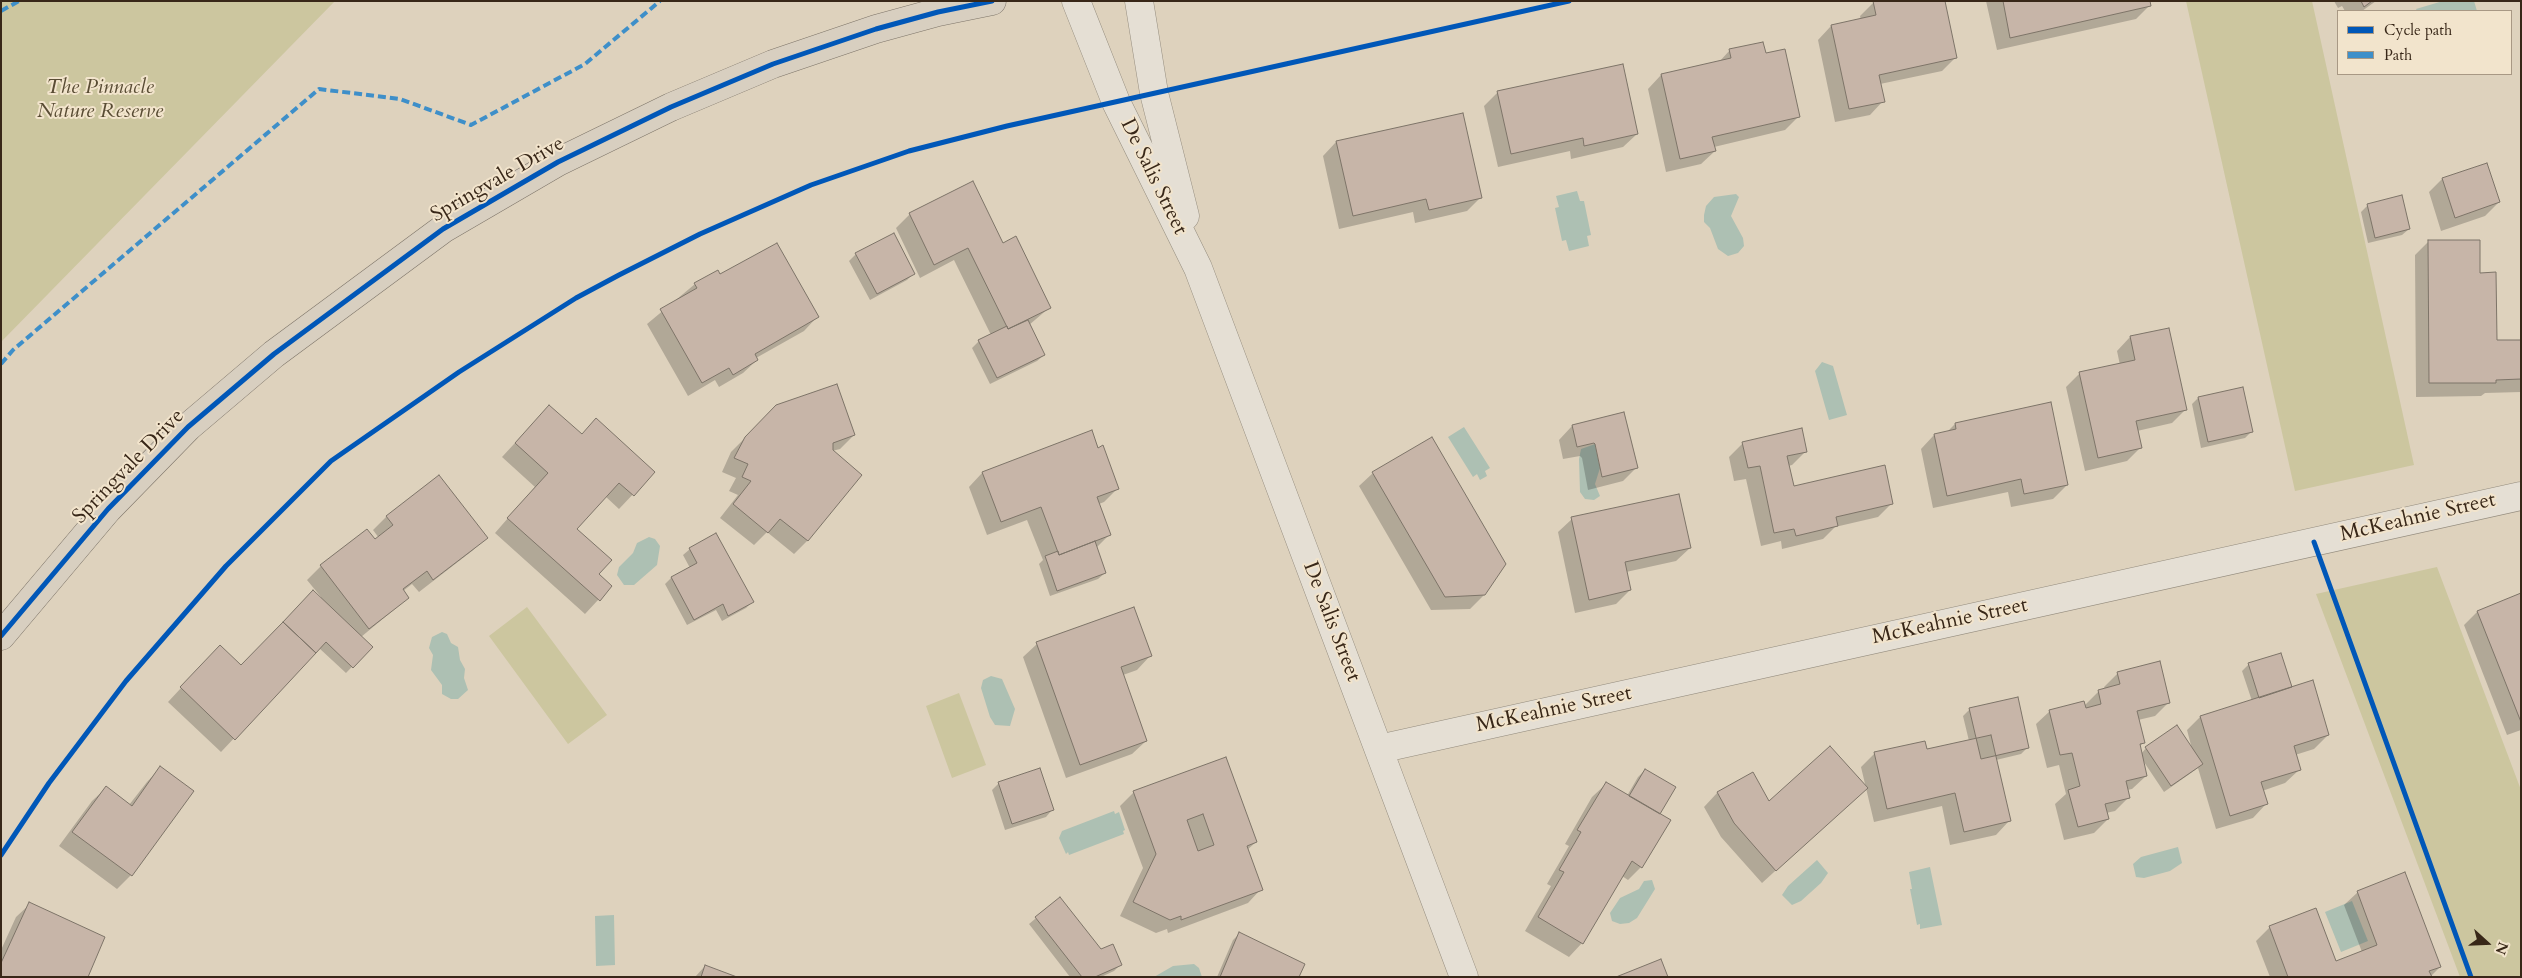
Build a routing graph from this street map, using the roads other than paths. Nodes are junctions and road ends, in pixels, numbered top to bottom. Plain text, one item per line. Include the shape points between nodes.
1 (992, 1) edge
2 (1076, 1) edge
3 (1139, 1) edge
4 (1198, 268) junction
5 (2521, 496) edge
6 (1, 636) edge
7 (1378, 749) junction
8 (1464, 977) edge

1 - 6 main road, Springvale Drive via 876,29 757,71 671,107 558,162 443,229 274,354 188,427 108,509
2 - 4 street, De Salis Street via 1116,102
3 - 4 street, De Salis Street via 1154,93
4 - 7 street, De Salis Street
5 - 7 street, McKeahnie Street
7 - 8 street, De Salis Street

